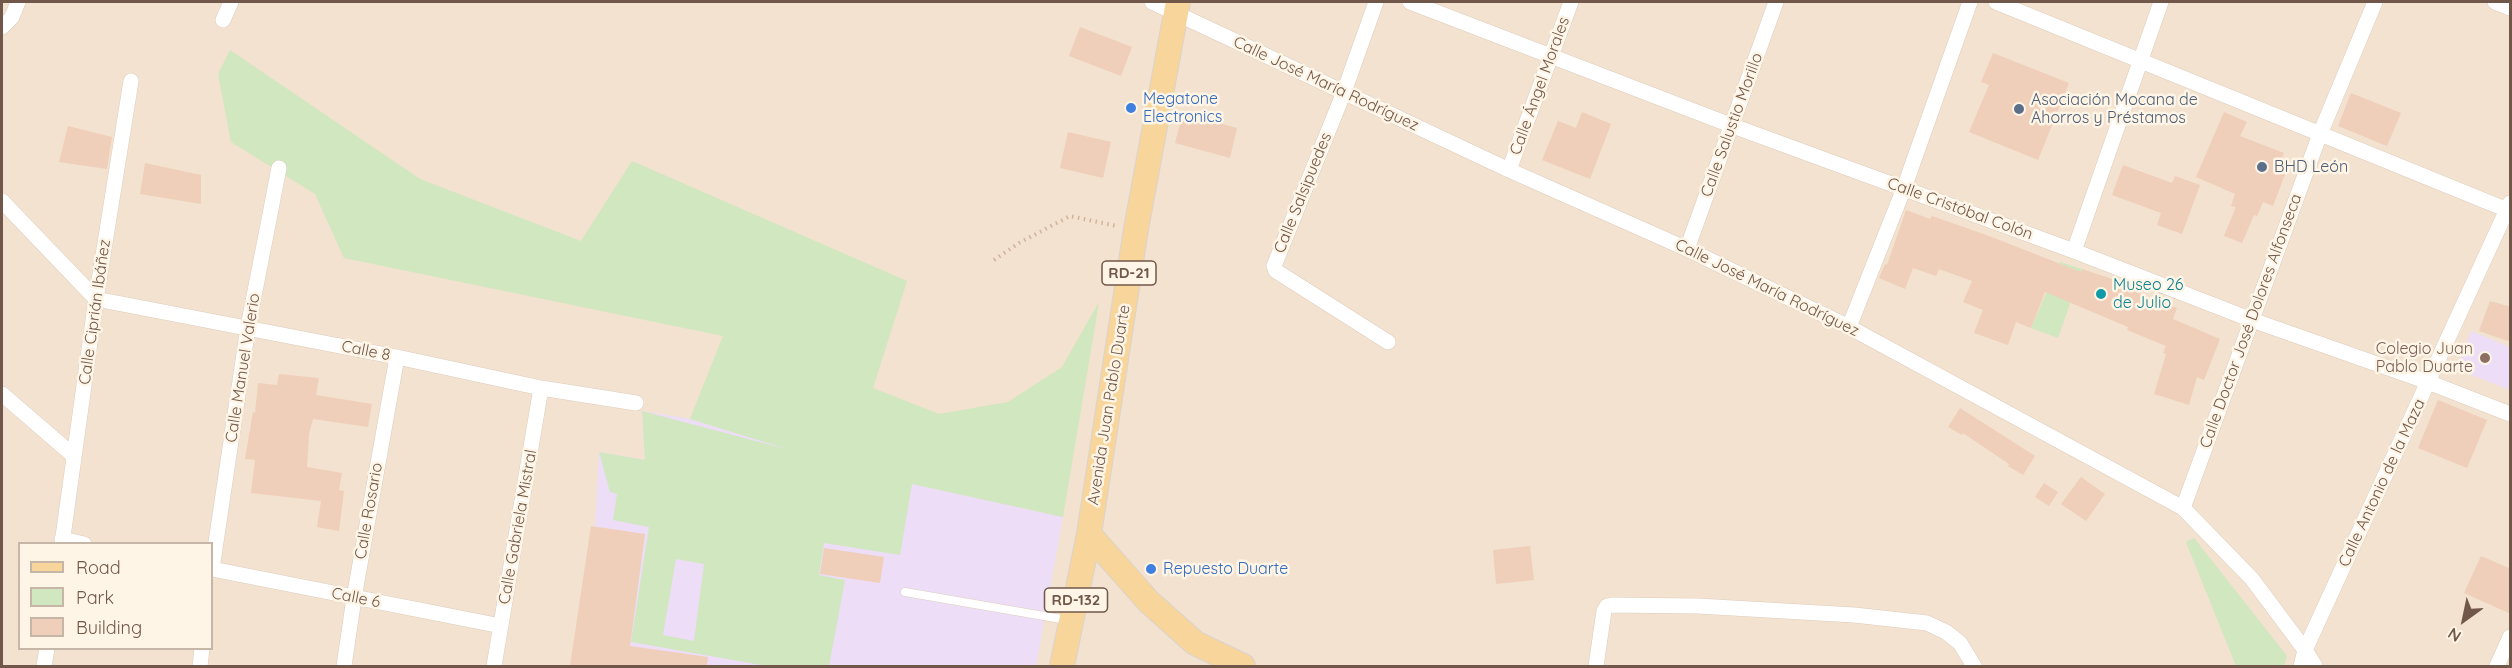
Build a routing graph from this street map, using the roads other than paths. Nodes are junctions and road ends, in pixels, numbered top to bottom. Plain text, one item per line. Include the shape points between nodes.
1 (18, 2) edge
2 (231, 2) edge
3 (1152, 2) edge
4 (1376, 2) edge
5 (1410, 2) edge
6 (1571, 2) edge
7 (1776, 2) edge
8 (1970, 2) edge
9 (1996, 2) edge
10 (2161, 2) edge
11 (2375, 2) edge
12 (2495, 2) edge
13 (1177, 8) edge
14 (2511, 8) edge
15 (223, 20) dead end
16 (2, 27) edge
17 (1551, 57) junction
18 (2140, 60) junction
19 (131, 81) dead end
20 (1344, 92) junction
21 (1733, 126) junction
22 (2320, 134) junction
23 (279, 168) dead end
24 (1509, 170) junction
25 (1904, 188) junction
26 (2, 201) edge
27 (2509, 208) edge
28 (1687, 249) junction
29 (2074, 251) junction
30 (96, 299) junction
31 (2252, 320) junction
32 (248, 327) junction
33 (1849, 327) junction
34 (1388, 342) dead end
35 (397, 357) junction
36 (2428, 382) junction
37 (541, 388) junction
38 (2, 394) edge
39 (636, 403) dead end
40 (2511, 414) edge
41 (74, 456) junction
42 (2183, 508) junction
43 (1089, 534) junction
44 (62, 541) edge
45 (213, 562) edge
46 (213, 569) edge
47 (905, 592) dead end
48 (354, 598) junction
49 (1072, 621) junction
50 (501, 626) junction
51 (2511, 637) edge
52 (46, 650) edge
53 (202, 650) edge
54 (2306, 650) junction
55 (44, 666) edge
56 (200, 666) edge
57 (344, 666) edge
58 (494, 666) edge
59 (1062, 666) edge
60 (1243, 666) edge
61 (1596, 666) edge
62 (1974, 666) edge
63 (2301, 666) edge
64 (2315, 666) edge
65 (2497, 666) edge

1 - 16 street via 12,17
2 - 15 street
3 - 13 street, Calle José María Rodríguez
4 - 20 street
5 - 17 street, Calle Cristóbal Colón
6 - 17 street, Calle Ángel Morales
7 - 21 street, Calle Salustio Morillo
8 - 25 street
9 - 18 street
10 - 18 street
11 - 22 street, Calle Doctor José Dolores Alfonseca
12 - 14 street
13 - 20 street, Calle José María Rodríguez
13 - 43 main road, Avenida Juan Pablo Duarte / RD-21 via 1136,229
17 - 21 street, Calle Cristóbal Colón
17 - 24 street, Calle Ángel Morales
18 - 22 street
18 - 29 street
19 - 30 street, Calle Ciprián Ibáñez
20 - 24 street, Calle José María Rodríguez
20 - 34 street, Calle Salsipuedes via 1274,267
21 - 25 street, Calle Cristóbal Colón
21 - 28 street, Calle Salustio Morillo
22 - 27 street
22 - 31 street, Calle Doctor José Dolores Alfonseca
23 - 32 street, Calle Manuel Valerio
24 - 28 street, Calle José María Rodríguez
25 - 29 street, Calle Cristóbal Colón
25 - 33 street
26 - 30 street
27 - 36 street, Calle Antonio de la Maza
28 - 33 street, Calle José María Rodríguez
29 - 31 street, Calle Cristóbal Colón
30 - 32 street, Calle 8
30 - 41 street, Calle Ciprián Ibáñez
31 - 36 street, Calle Cristóbal Colón
31 - 42 street, Calle Doctor José Dolores Alfonseca
32 - 35 street, Calle 8
32 - 45 street, Calle Manuel Valerio
33 - 42 street, Calle José María Rodríguez
35 - 37 street, Calle 8
35 - 48 street, Calle Rosario
36 - 40 street, Calle Cristóbal Colón
36 - 54 street, Calle Antonio de la Maza
37 - 39 street, Calle 8
37 - 50 street, Calle Gabriela Mistral
38 - 41 street
41 - 44 street, Calle Ciprián Ibáñez
42 - 54 street, Calle José María Rodríguez via 2252,579
43 - 49 main road, Avenida Juan Pablo Duarte / RD-132
43 - 60 main road via 1148,601 1195,643
46 - 48 street, Calle 6
47 - 49 lane
48 - 50 street, Calle 6
48 - 57 street, Calle Rosario
49 - 59 main road, Avenida Juan Pablo Duarte / RD-132
50 - 58 street, Calle Gabriela Mistral
51 - 65 street
52 - 55 street
53 - 56 street
54 - 63 street, Calle Antonio de la Maza
54 - 64 street, Calle José María Rodríguez
61 - 62 street via 1604,611 1612,605 1698,606 1927,623 1960,643

